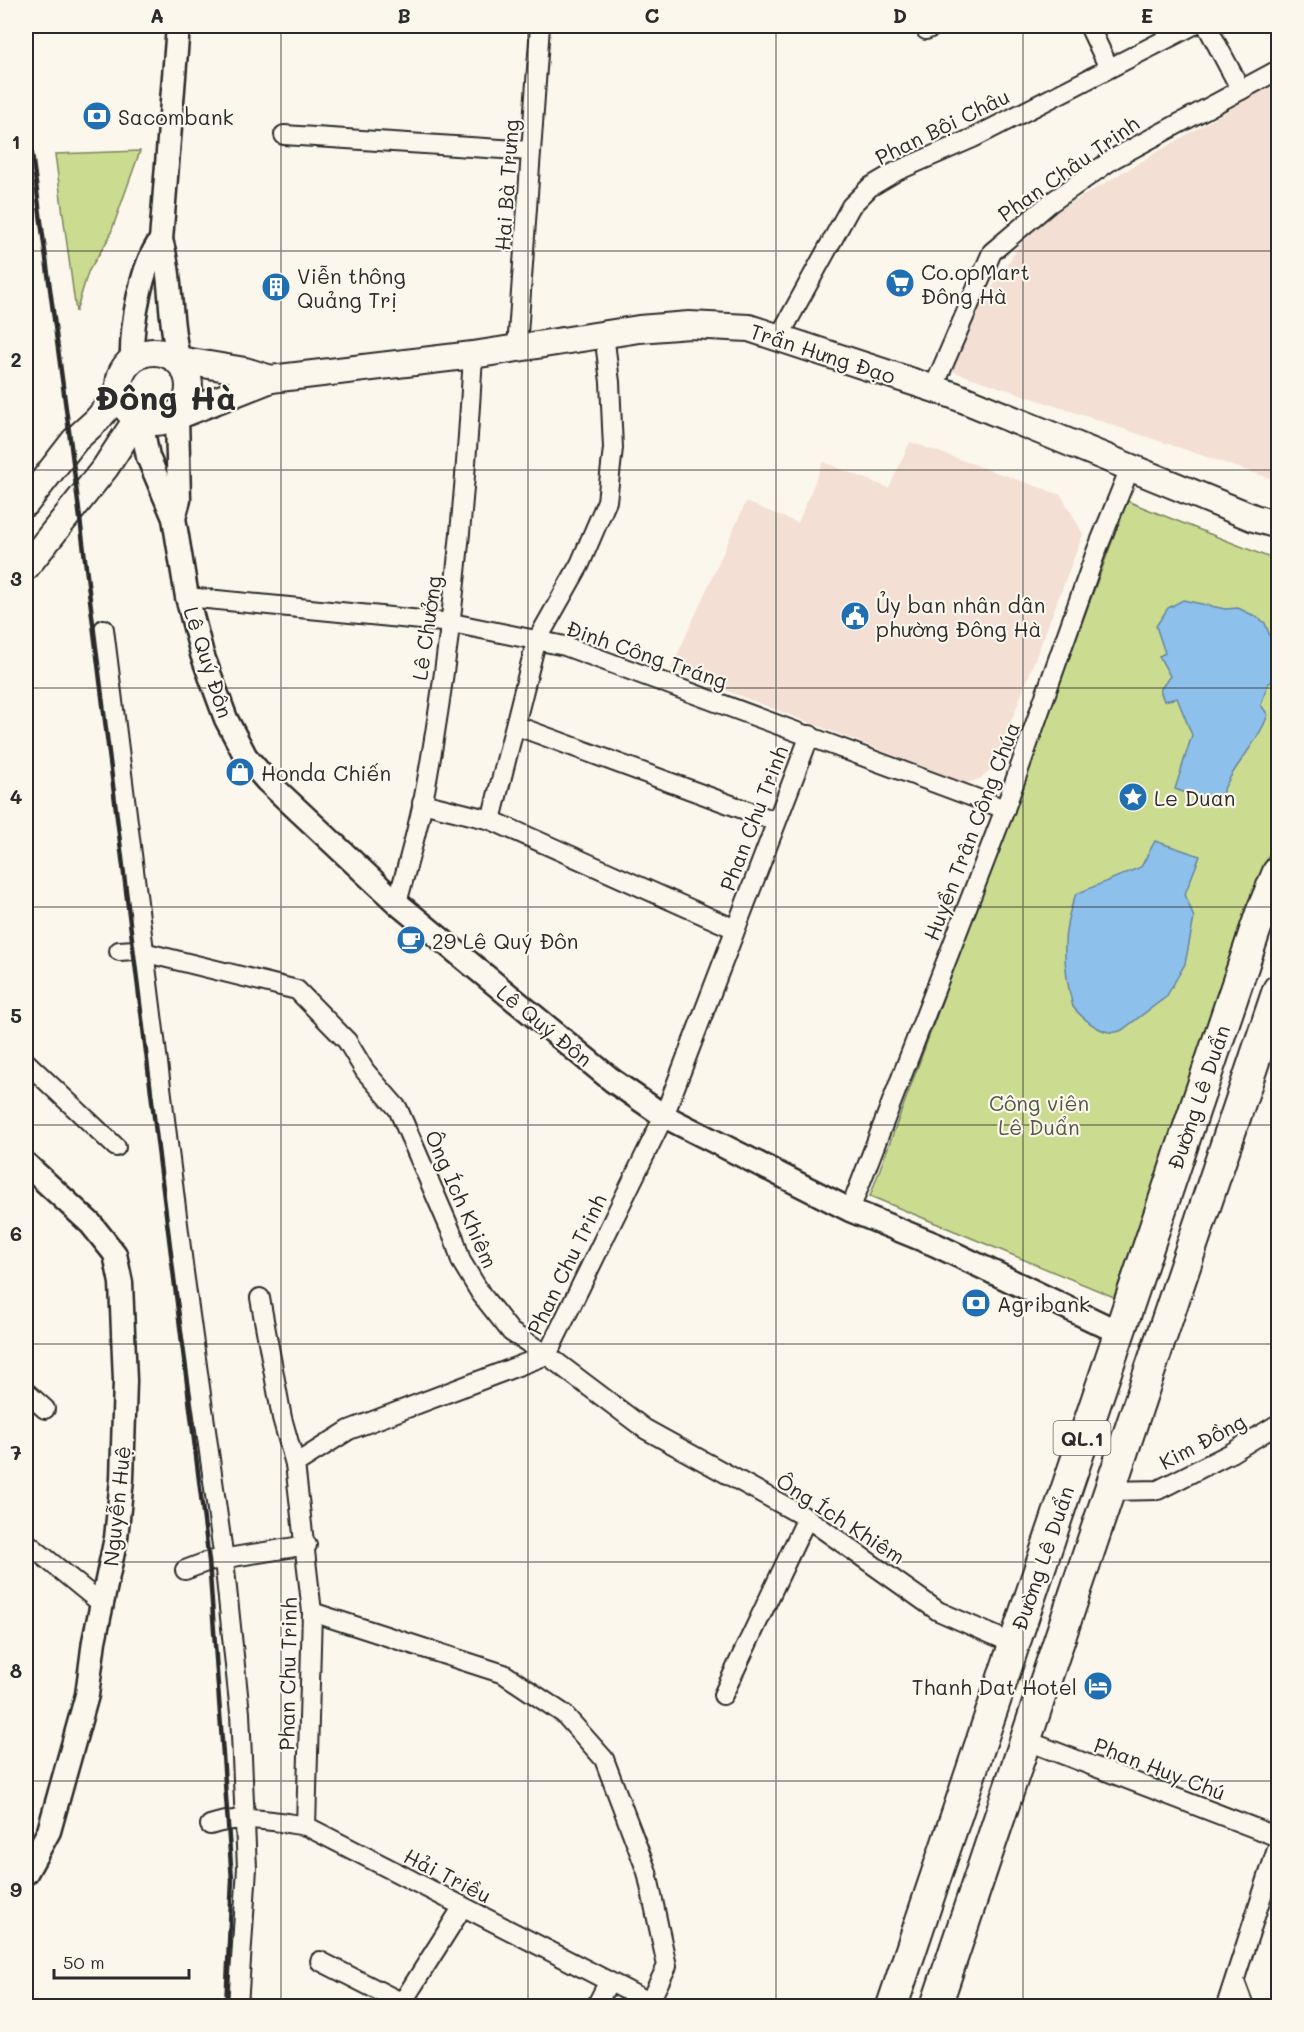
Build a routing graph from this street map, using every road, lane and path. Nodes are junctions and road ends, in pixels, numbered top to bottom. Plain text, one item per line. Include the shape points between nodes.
1 (178, 26) edge
2 (540, 26) edge
3 (1089, 26) edge
4 (1192, 26) edge
5 (1207, 26) edge
6 (1109, 68) junction
7 (1278, 70) edge
8 (1241, 90) junction
9 (284, 135) dead end
10 (531, 151) junction
11 (161, 240) junction
12 (604, 334) junction
13 (779, 337) junction
14 (517, 348) junction
15 (473, 355) junction
16 (132, 359) junction
17 (179, 360) junction
18 (271, 379) junction
19 (933, 389) junction
20 (120, 393) junction
21 (177, 416) junction
22 (136, 418) junction
23 (1130, 468) junction
24 (26, 503) edge
25 (174, 518) junction
26 (1254, 518) junction
27 (1278, 525) edge
28 (1278, 537) edge
29 (26, 567) edge
30 (187, 597) junction
31 (452, 623) junction
32 (104, 629) dead end
33 (536, 642) junction
34 (517, 726) junction
35 (810, 735) junction
36 (423, 803) junction
37 (1005, 809) junction
38 (491, 820) junction
39 (775, 821) junction
40 (1278, 872) edge
41 (397, 903) junction
42 (735, 929) junction
43 (119, 951) dead end
44 (144, 952) junction
45 (1278, 990) edge
46 (26, 1062) edge
47 (664, 1116) junction
48 (116, 1147) dead end
49 (26, 1164) edge
50 (850, 1210) junction
51 (260, 1298) dead end
52 (1118, 1332) junction
53 (1158, 1344) junction
54 (547, 1354) junction
55 (26, 1392) edge
56 (45, 1409) dead end
57 (1278, 1424) edge
58 (295, 1464) junction
59 (1108, 1491) junction
60 (807, 1518) junction
61 (26, 1542) edge
62 (307, 1545) junction
63 (224, 1560) junction
64 (185, 1570) dead end
65 (102, 1604) junction
66 (312, 1612) junction
67 (1014, 1644) junction
68 (723, 1695) dead end
69 (1025, 1740) junction
70 (246, 1818) junction
71 (210, 1825) dead end
72 (306, 1826) junction
73 (1278, 1837) edge
74 (1278, 1846) edge
75 (26, 1873) edge
76 (462, 1908) junction
77 (320, 1961) dead end
78 (1235, 1982) junction
79 (608, 1983) junction
80 (401, 2005) edge
81 (653, 2005) edge
82 (238, 2007) edge
83 (597, 2007) edge
84 (892, 2007) edge
85 (936, 2007) edge
86 (1226, 2007) edge
87 (1244, 2007) edge

1 - 11 street
2 - 10 street, Hai Bà Trưng
3 - 6 street
4 - 6 street, Phan Bội Châu
5 - 8 street
6 - 13 street, Phan Bội Châu via 870,187 846,214
7 - 8 street, Phan Châu Trinh
8 - 19 street, Phan Châu Trinh via 1113,159 1050,203 992,252
9 - 10 street
10 - 14 street, Hai Bà Trưng
11 - 16 street via 146,271
11 - 17 street via 167,260 172,335
12 - 13 main road, Trần Hưng Đạo via 689,325 749,328
12 - 14 main road, Trần Hưng Đạo
12 - 33 street via 613,448 607,501 580,564
13 - 19 main road, Trần Hưng Đạo
14 - 15 main road, Trần Hưng Đạo
15 - 18 main road, Trần Hưng Đạo
15 - 31 street, Lê Chưởng
16 - 17 main road via 147,351 164,352
16 - 20 main road via 123,370
17 - 18 main road, Trần Hưng Đạo
17 - 21 main road via 190,388 186,404
18 - 21 main road, Trần Hưng Đạo
19 - 23 main road, Trần Hưng Đạo
20 - 22 main road
20 - 24 main road via 75,440
21 - 22 main road via 150,422
21 - 25 street, Lê Quý Đôn via 180,436
22 - 25 street, Lê Quý Đôn
22 - 29 main road via 105,468
23 - 26 main road, Trần Hưng Đạo
23 - 37 street, Huyền Trân Công Chúa via 1096,552
25 - 30 street, Lê Quý Đôn
26 - 27 main road, Trần Hưng Đạo
26 - 28 main road
30 - 31 street, Đinh Công Tráng
30 - 41 street, Lê Quý Đôn via 202,654 226,719 246,757
31 - 33 street, Đinh Công Tráng
31 - 36 street, Lê Chưởng
32 - 44 street
33 - 34 street
33 - 35 street, Đinh Công Tráng via 565,646
34 - 38 street
34 - 39 street
35 - 37 street, Đinh Công Tráng
35 - 39 street, Phan Chu Trinh
36 - 38 street
36 - 41 street, Lê Chưởng
37 - 50 street, Huyền Trân Công Chúa
38 - 42 street
39 - 42 street, Phan Chu Trinh
40 - 52 highway, Đường Lê Duẩn / QL.1
41 - 47 street, Lê Quý Đôn via 613,1081
42 - 47 street, Phan Chu Trinh
43 - 44 street, Ông Ích Khiêm
44 - 54 street, Ông Ích Khiêm via 297,990 347,1041 365,1071 398,1109 454,1238 460,1261 481,1294 511,1332
44 - 63 street
45 - 53 highway, Đường Lê Duẩn / QL.1
46 - 48 street
47 - 50 street, Lê Quý Đôn
47 - 54 street, Phan Chu Trinh
49 - 65 street, Nguyễn Huệ via 91,1224 115,1254 121,1283 125,1381 122,1479 116,1538
50 - 52 street, Lê Quý Đôn via 936,1245
51 - 58 street via 282,1418
52 - 53 highway
52 - 67 highway, Đường Lê Duẩn / QL.1
53 - 59 highway, Đường Lê Duẩn / QL.1
54 - 58 street, Phan Chu Trinh via 349,1430
54 - 60 street, Ông Ích Khiêm via 645,1429
55 - 56 street
57 - 59 street, Kim Đồng via 1158,1490
58 - 62 street, Phan Chu Trinh
59 - 69 highway, Đường Lê Duẩn / QL.1
60 - 67 street, Ông Ích Khiêm via 938,1611
60 - 68 street
61 - 65 street
62 - 63 street
62 - 66 street, Phan Chu Trinh
63 - 64 street
63 - 70 street
65 - 75 street, Nguyễn Huệ via 87,1695 49,1831
66 - 72 street, Phan Chu Trinh
66 - 81 street via 504,1674 564,1714 604,1759 647,1872 667,1966
67 - 84 highway, Đường Lê Duẩn / QL.1
69 - 73 street, Phan Huy Chú
69 - 85 highway, Đường Lê Duẩn / QL.1
70 - 71 street, Hải Triều
70 - 72 street, Hải Triều
70 - 82 street via 247,1868
72 - 76 street, Hải Triều
74 - 78 street
76 - 79 street, Hải Triều
76 - 80 street
77 - 80 street
78 - 86 street
78 - 87 street
79 - 81 street, Hải Triều
79 - 83 street

